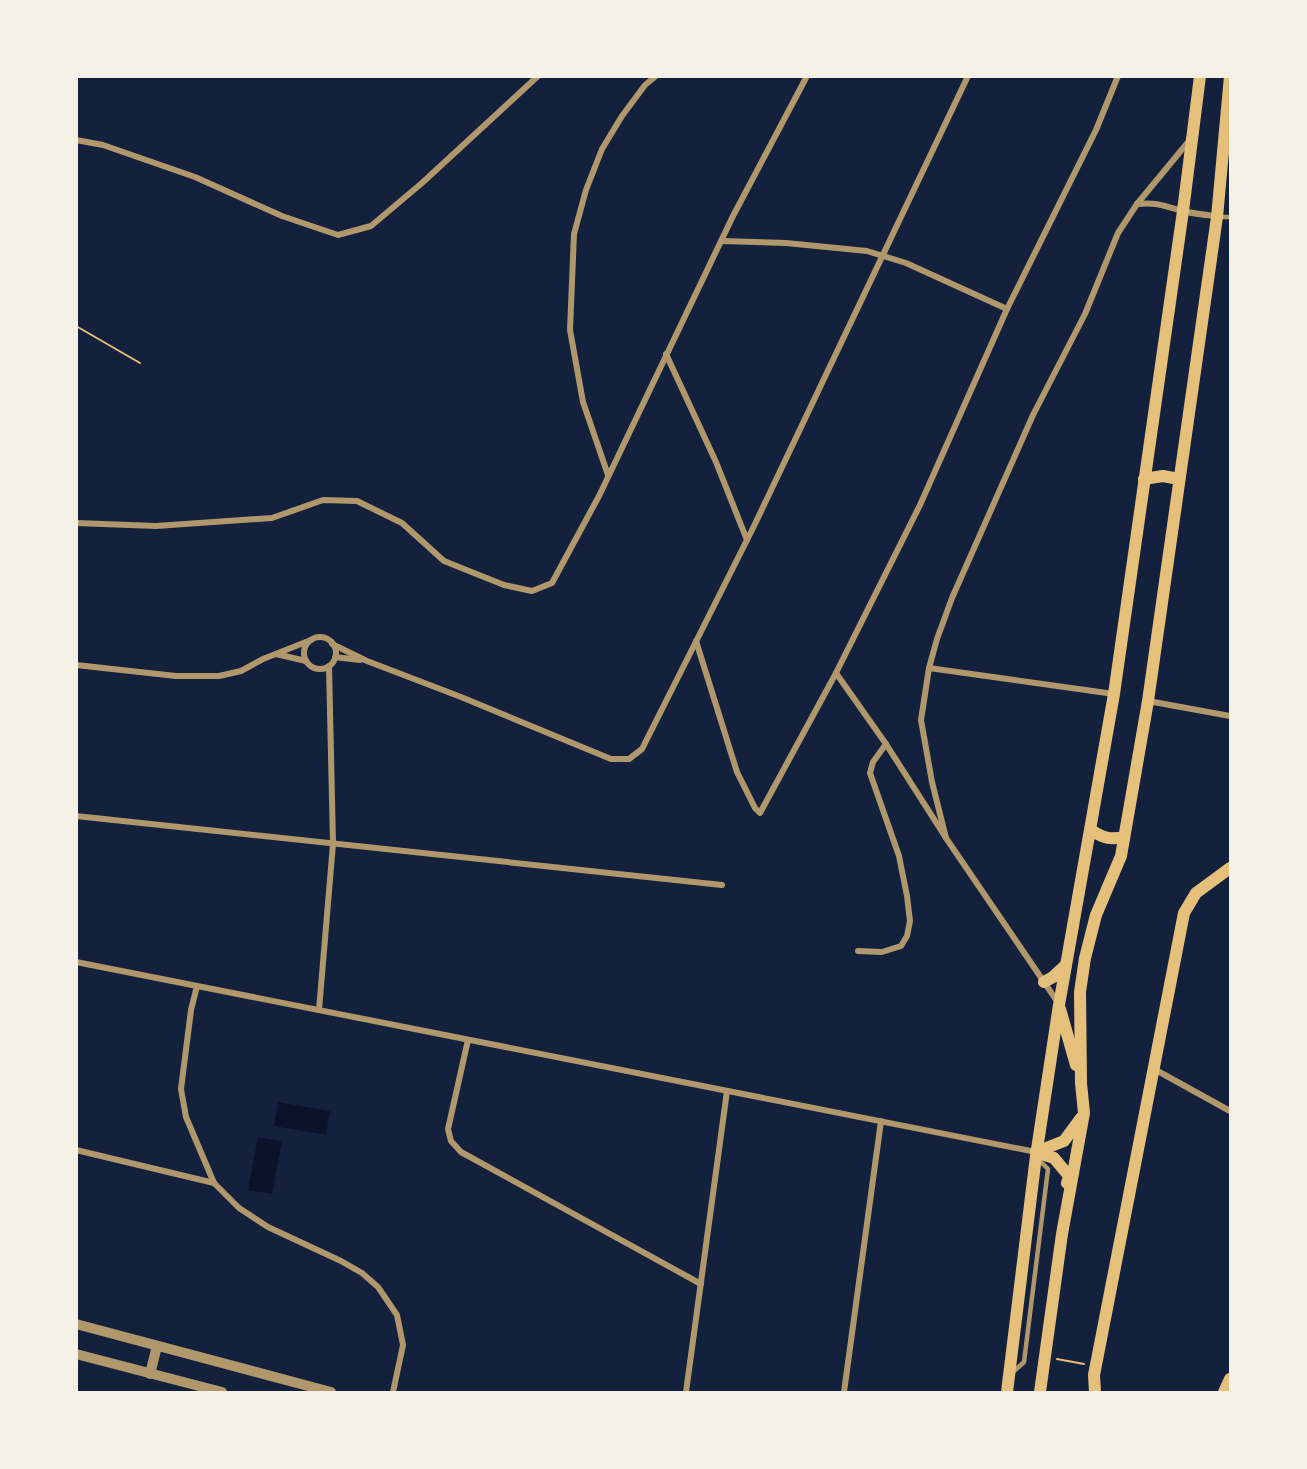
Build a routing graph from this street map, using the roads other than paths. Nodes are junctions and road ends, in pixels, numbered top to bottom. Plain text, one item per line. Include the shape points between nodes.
1 (538, 76) edge
2 (656, 76) edge
3 (807, 76) edge
4 (968, 76) edge
5 (1118, 76) edge
6 (1200, 76) edge
7 (1230, 77) edge
8 (1193, 136) junction
9 (76, 140) edge
10 (1137, 204) junction
11 (1183, 211) junction
12 (1217, 217) junction
13 (1230, 218) edge
14 (722, 241) junction
15 (884, 256) junction
16 (1007, 309) junction
17 (666, 354) junction
18 (608, 475) junction
19 (1144, 479) junction
20 (1179, 479) junction
21 (76, 523) edge
22 (747, 540) junction
23 (311, 640) junction
24 (696, 641) junction
25 (332, 644) junction
26 (275, 654) junction
27 (335, 657) junction
28 (306, 661) junction
29 (366, 661) junction
30 (76, 665) edge
31 (329, 666) junction
32 (929, 668) junction
33 (836, 674) junction
34 (1114, 694) junction
35 (1148, 701) junction
36 (1230, 716) edge
37 (886, 744) junction
38 (76, 816) edge
39 (1091, 830) junction
40 (946, 837) junction
41 (1124, 837) junction
42 (333, 844) junction
43 (1230, 868) edge
44 (722, 885) dead end
45 (858, 951) dead end
46 (76, 962) edge
47 (1066, 965) junction
48 (1044, 982) junction
49 (197, 986) junction
50 (1059, 1005) junction
51 (319, 1010) junction
52 (468, 1040) junction
53 (1154, 1069) junction
54 (1081, 1083) junction
55 (727, 1091) junction
56 (1230, 1111) edge
57 (1084, 1113) junction
58 (881, 1121) junction
59 (76, 1150) edge
60 (1036, 1154) junction
61 (214, 1183) junction
62 (1062, 1234) junction
63 (701, 1284) junction
64 (76, 1324) edge
65 (157, 1346) junction
66 (76, 1354) edge
67 (150, 1374) junction
68 (1230, 1379) edge
69 (1097, 1390) edge
70 (222, 1392) edge
71 (332, 1392) edge
72 (393, 1392) edge
73 (686, 1392) edge
74 (844, 1392) edge
75 (1007, 1392) edge
76 (1040, 1392) edge
77 (1224, 1392) edge

1 - 9 street via 370,226 338,236 195,177 103,145
2 - 18 street via 645,85 602,149 574,234 570,330 583,402
3 - 14 street
4 - 15 street
5 - 16 street via 1096,130
6 - 8 main road
7 - 12 main road
8 - 10 street
8 - 11 main road
10 - 11 street via 1161,204
10 - 32 street via 1118,233 1085,314 1033,414 952,598
11 - 12 street
11 - 19 main road
12 - 13 lane
12 - 20 main road
14 - 15 street via 867,251
14 - 17 street
15 - 16 street
15 - 22 street
16 - 33 street via 920,505
17 - 18 street
17 - 22 street
18 - 21 street via 552,583 532,591 504,585 444,561 402,523 357,501 323,500 272,518 156,526
19 - 20 main road
19 - 34 main road
20 - 35 main road
22 - 24 street
23 - 25 street via 320,638
23 - 26 street
23 - 28 street via 304,652
24 - 29 street via 642,749 630,759 611,759
24 - 33 street via 737,772 760,813
25 - 27 street
25 - 29 street
26 - 28 street
26 - 30 street via 241,671 219,676 176,676
27 - 29 street
27 - 31 street
28 - 31 street via 315,668
31 - 42 street
32 - 34 street
32 - 40 street via 921,720
33 - 37 street
34 - 39 main road
35 - 36 street
35 - 41 main road
37 - 40 street
37 - 45 street via 870,773 899,856 910,921 901,946 882,952
38 - 42 street
39 - 41 main road via 1102,838
39 - 47 main road
40 - 48 street
41 - 54 main road via 1085,958 1080,992
42 - 44 street
42 - 51 street
43 - 53 main road via 1196,893 1184,913
46 - 49 street
47 - 48 main road
47 - 50 main road
48 - 50 street
49 - 51 street
49 - 61 street via 181,1089 186,1117
50 - 54 main road
50 - 60 main road
51 - 52 street
52 - 55 street
52 - 63 street via 448,1129 451,1141 461,1152
53 - 56 street
53 - 69 main road via 1095,1366
54 - 57 main road
55 - 58 street
55 - 63 street
57 - 60 main road via 1064,1141
57 - 62 main road
58 - 60 street
58 - 74 street
59 - 61 street
60 - 62 main road via 1054,1158 1069,1176
60 - 75 main road
61 - 72 street via 239,1208 268,1227 341,1261 378,1287 397,1315 403,1345
62 - 76 main road
63 - 73 street
64 - 65 street
65 - 67 street
65 - 71 street
66 - 67 street
67 - 70 street
68 - 77 main road

